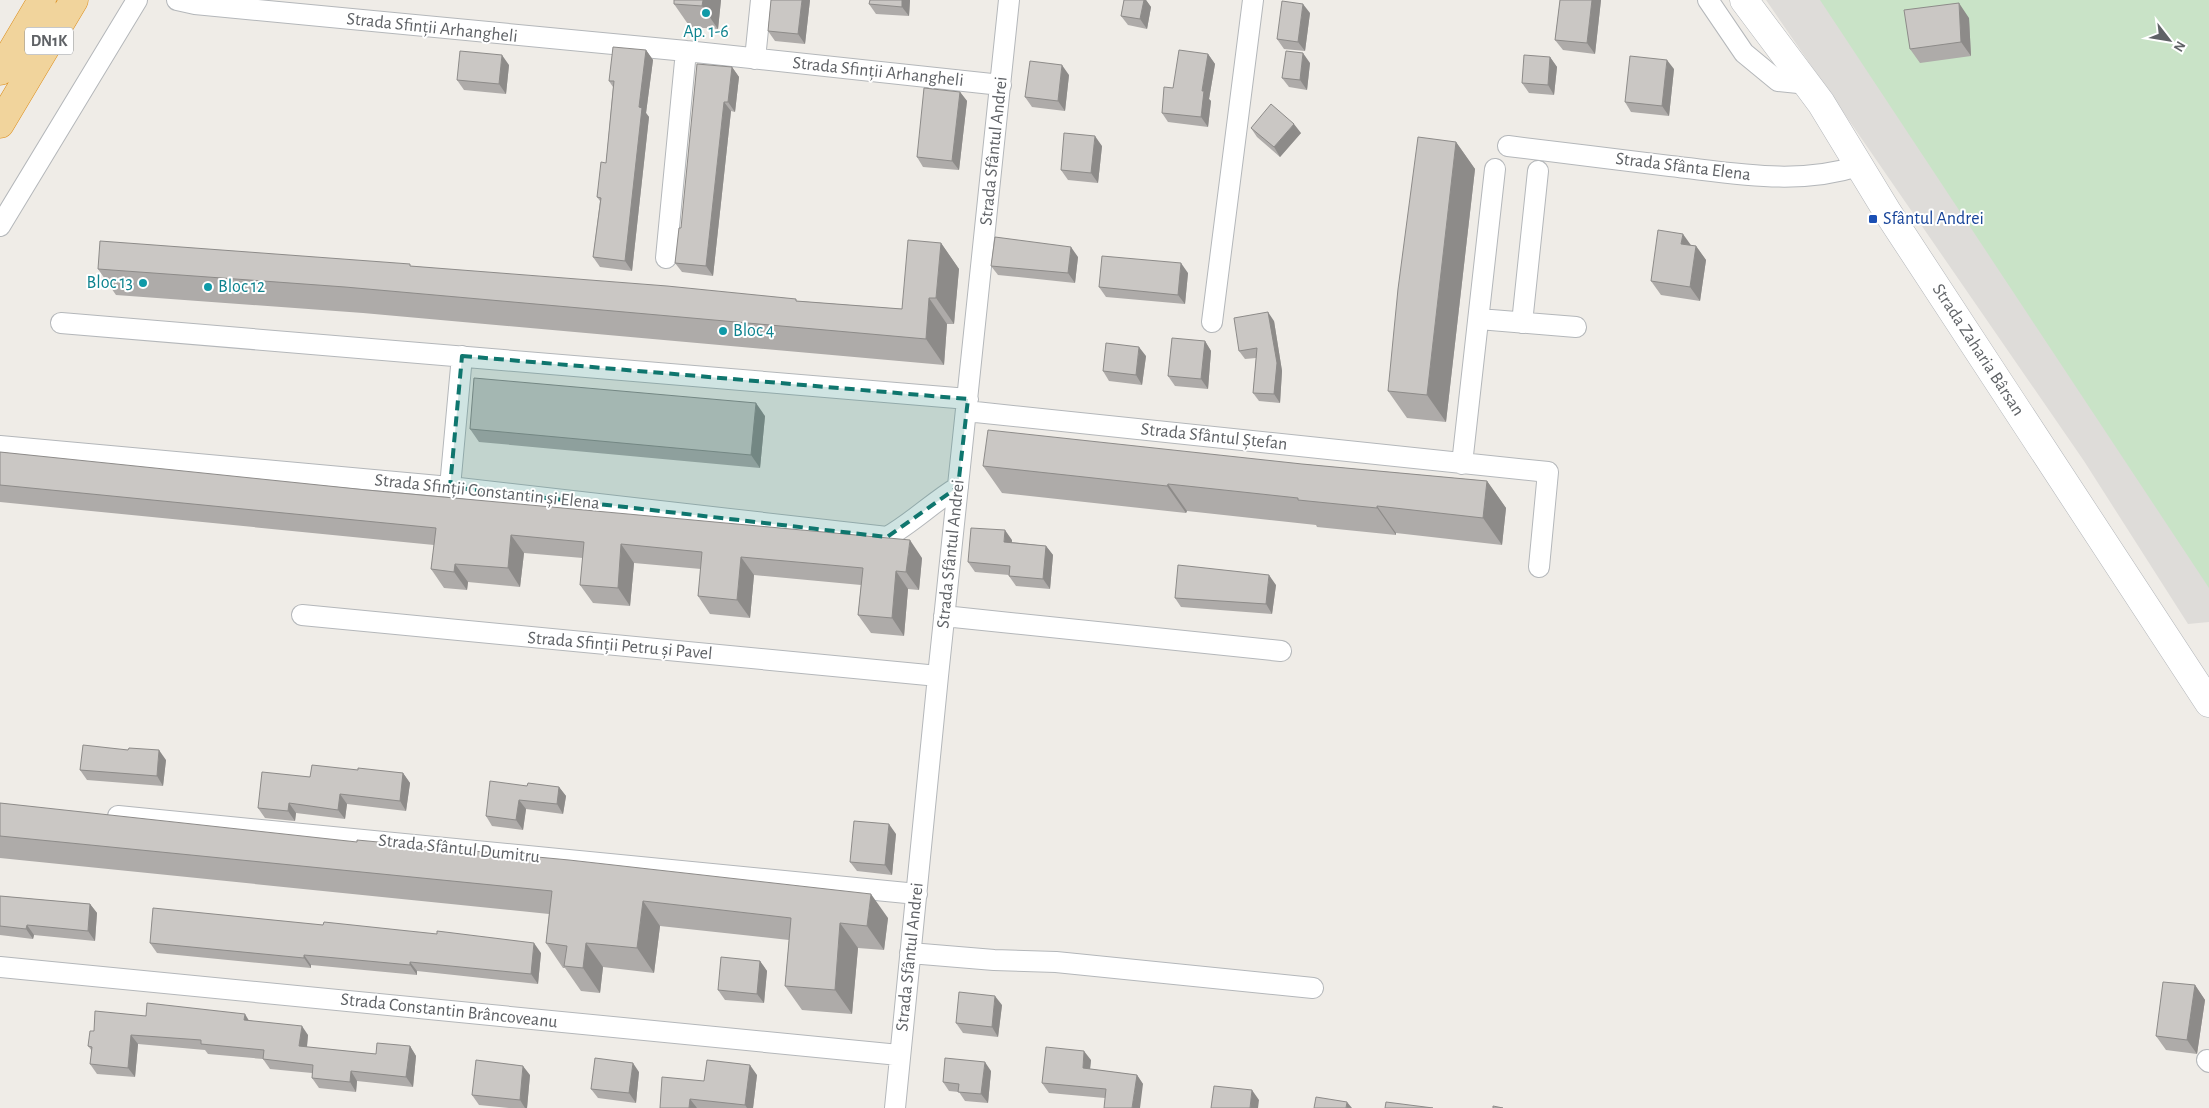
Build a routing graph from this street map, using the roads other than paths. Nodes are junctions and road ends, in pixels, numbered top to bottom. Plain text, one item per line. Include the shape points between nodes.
1 (42, 0) edge
2 (74, 0) edge
3 (137, 0) edge
4 (178, 0) edge
5 (761, 0) edge
6 (1009, 0) edge
7 (1253, 0) edge
8 (1708, 0) edge
9 (1744, 0) edge
10 (686, 52) junction
11 (755, 59) junction
12 (0, 71) edge
13 (1808, 84) junction
14 (1001, 85) junction
15 (0, 124) edge
16 (1508, 146) dead end
17 (1858, 166) junction
18 (1495, 169) dead end
19 (1538, 171) dead end
20 (0, 226) edge
21 (666, 258) dead end
22 (1479, 320) junction
23 (61, 322) dead end
24 (1212, 322) dead end
25 (1522, 323) junction
26 (1576, 327) dead end
27 (462, 356) junction
28 (967, 405) junction
29 (0, 446) edge
30 (1462, 464) junction
31 (450, 487) junction
32 (958, 487) junction
33 (1538, 567) dead end
34 (302, 616) dead end
35 (944, 616) junction
36 (1281, 651) dead end
37 (938, 676) junction
38 (2209, 703) edge
39 (99, 814) edge
40 (917, 894) junction
41 (910, 953) junction
42 (0, 967) edge
43 (1313, 988) dead end
44 (899, 1055) junction
45 (895, 1108) edge

1 - 12 highway, DN1K
2 - 15 highway, DN1K
3 - 20 street
4 - 10 street, Strada Sfinții Arhangheli
5 - 11 street
6 - 14 street, Strada Sfântul Andrei
7 - 24 street
8 - 13 street via 1744,53 1778,81
9 - 13 main road, Strada Zaharia Bârsan
10 - 11 street, Strada Sfinții Arhangheli
10 - 21 street
11 - 14 street, Strada Sfinții Arhangheli
13 - 17 main road, Strada Zaharia Bârsan
14 - 28 street, Strada Sfântul Andrei
16 - 17 street, Strada Sfânta Elena via 1756,176 1799,178
17 - 38 main road, Strada Zaharia Bârsan
18 - 22 street
19 - 25 street
22 - 25 street
22 - 30 street
23 - 27 street
25 - 26 street
27 - 28 street
27 - 31 street
28 - 30 street, Strada Sfântul Ștefan
28 - 32 street, Strada Sfântul Andrei
29 - 31 street, Strada Sfinții Constantin și Elena
30 - 33 street, Strada Sfântul Ștefan via 1548,472
31 - 32 street, Strada Sfinții Constantin și Elena via 887,537 907,526 935,501
32 - 35 street, Strada Sfântul Andrei
34 - 37 street, Strada Sfinții Petru și Pavel
35 - 36 street
35 - 37 street, Strada Sfântul Andrei
37 - 40 street, Strada Sfântul Andrei
39 - 40 street, Strada Sfântul Dumitru
40 - 41 street, Strada Sfântul Andrei
41 - 43 street via 1056,962
41 - 44 street, Strada Sfântul Andrei
42 - 44 street, Strada Constantin Brâncoveanu
44 - 45 street, Strada Sfântul Andrei

